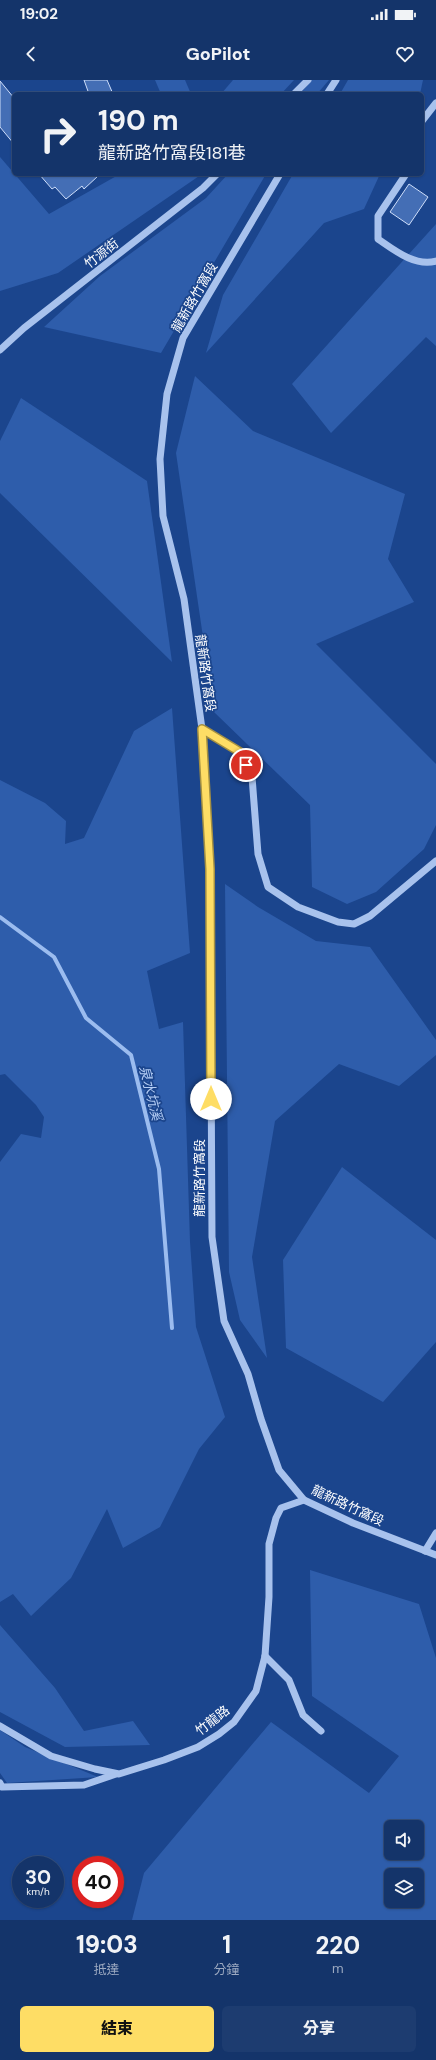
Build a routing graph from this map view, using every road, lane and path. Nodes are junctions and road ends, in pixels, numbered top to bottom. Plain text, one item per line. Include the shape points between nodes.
1 (308, 80) edge
2 (336, 80) edge
3 (296, 92) edge
4 (328, 92) edge
5 (436, 103) edge
6 (424, 118) edge
7 (215, 176) edge
8 (279, 176) edge
9 (405, 176) edge
10 (436, 261) edge
11 (0, 350) edge
12 (202, 729) junction
13 (436, 861) edge
14 (304, 1500) junction
15 (436, 1533) edge
16 (425, 1551) junction
17 (436, 1554) edge
18 (265, 1656) junction
19 (0, 1726) edge
20 (321, 1731) dead end
21 (119, 1774) junction
22 (0, 1783) edge

1 - 3 street
2 - 4 street
5 - 6 street
7 - 11 street, 竹源街 via 24,328
8 - 12 street, 龍新路竹窩段 via 183,338 167,394 160,459 163,516 184,599
9 - 10 street via 378,216 378,239 407,258 430,263
12 - 13 street via 240,752 252,777 258,854 268,887 298,907 338,922 354,924 370,916
12 - 14 street, 龍新路竹窩段 via 210,869 212,1237 224,1321 248,1374 279,1470
14 - 16 street, 龍新路竹窩段 via 353,1523
14 - 18 street, 竹龍路 via 281,1508 276,1518 270,1544
15 - 16 street
16 - 17 street, 龍新路竹窩段
18 - 20 street via 289,1680 303,1715
18 - 21 street, 竹龍路 via 256,1691 234,1722 198,1747
19 - 21 street, 竹龍路 via 51,1756
21 - 22 street via 84,1785 2,1787

